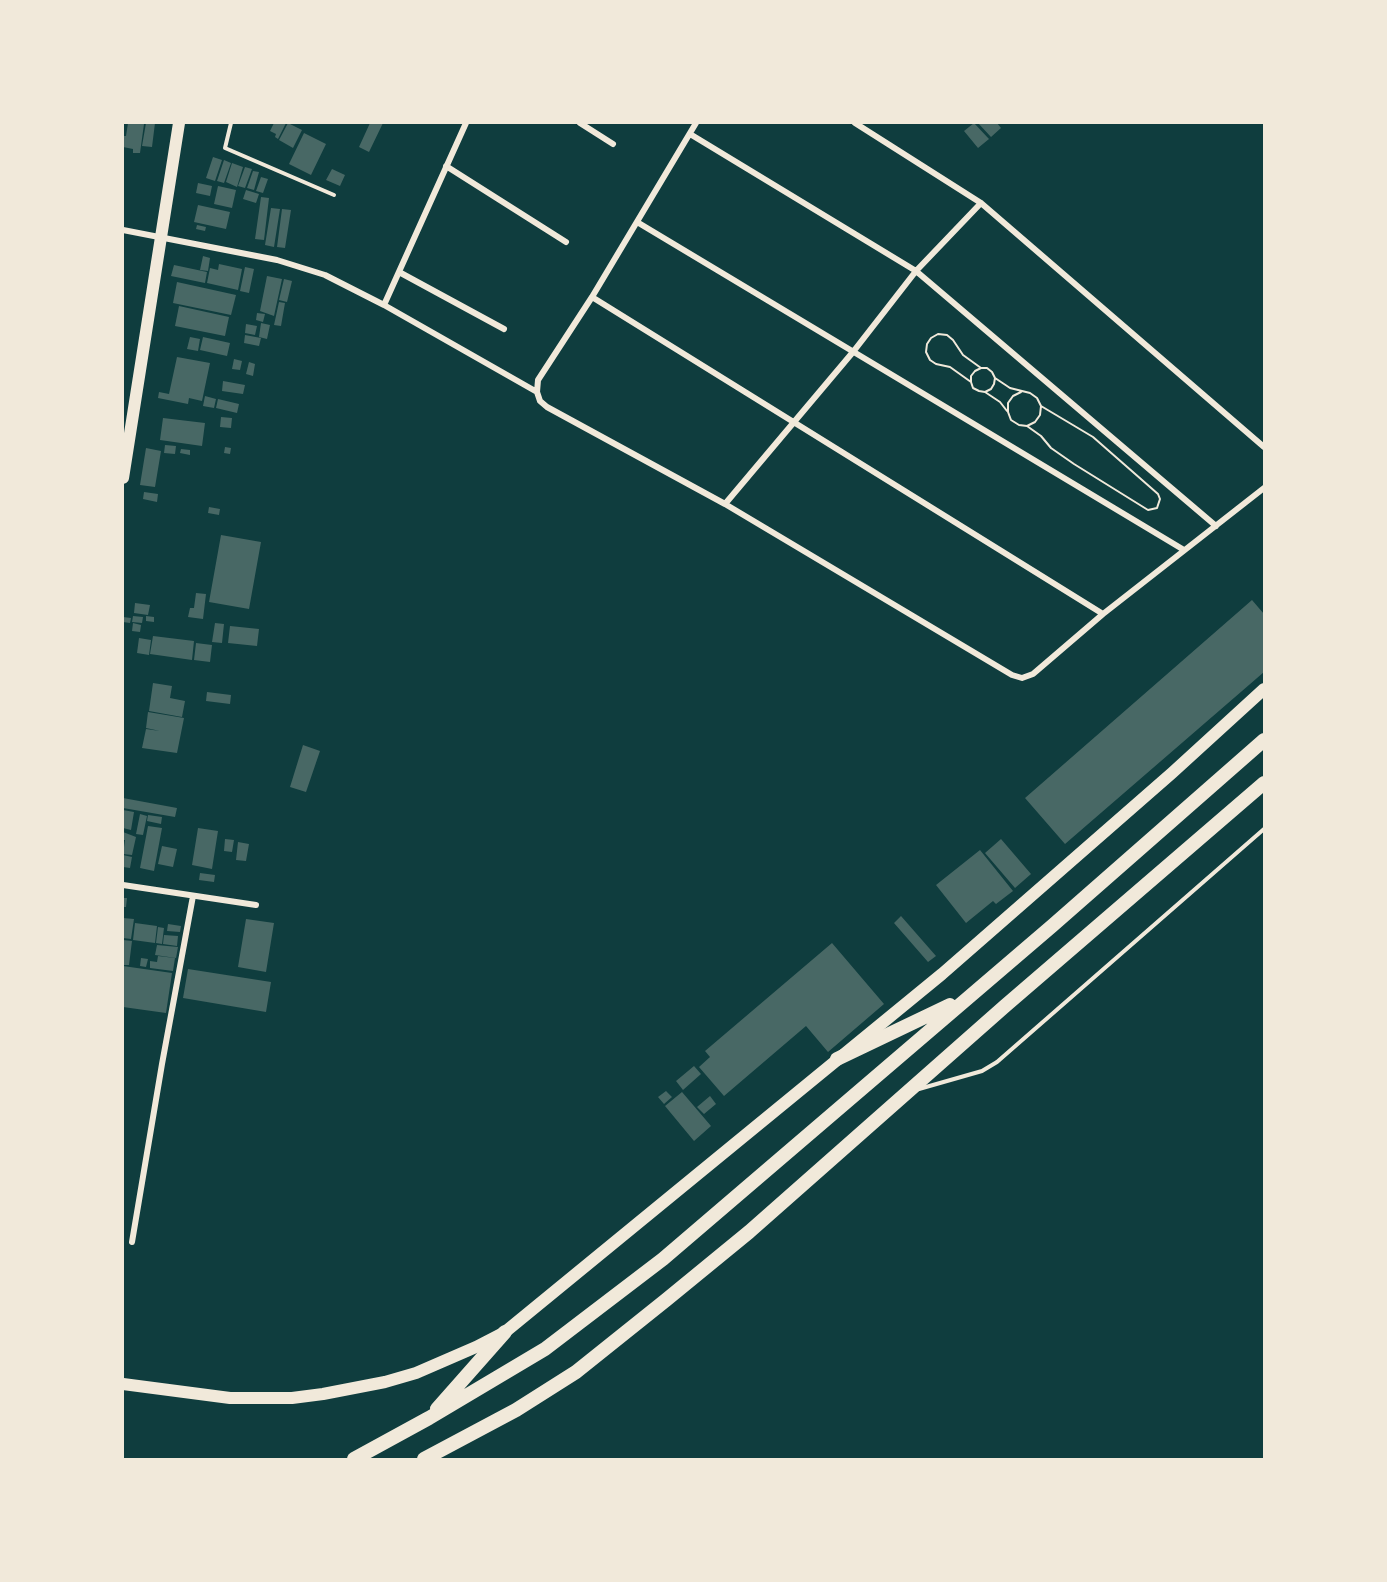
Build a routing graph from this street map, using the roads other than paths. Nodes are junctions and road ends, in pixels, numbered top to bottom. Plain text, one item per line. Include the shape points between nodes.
1 (179, 123) edge
2 (188, 123) edge
3 (231, 123) edge
4 (466, 123) edge
5 (580, 123) edge
6 (696, 123) edge
7 (855, 123) edge
8 (690, 135) junction
9 (613, 144) dead end
10 (173, 156) junction
11 (446, 166) junction
12 (334, 195) dead end
13 (981, 203) junction
14 (637, 222) junction
15 (123, 230) edge
16 (161, 237) junction
17 (566, 242) dead end
18 (399, 272) junction
19 (916, 272) junction
20 (592, 297) junction
21 (384, 305) junction
22 (504, 329) dead end
23 (853, 351) junction
24 (537, 392) junction
25 (794, 423) junction
26 (1264, 447) edge
27 (123, 478) edge
28 (1264, 488) edge
29 (725, 504) junction
30 (1216, 526) junction
31 (1184, 550) junction
32 (1103, 614) junction
33 (1264, 689) edge
34 (1264, 740) edge
35 (1264, 783) edge
36 (1264, 829) edge
37 (123, 885) edge
38 (193, 897) junction
39 (256, 905) dead end
40 (968, 997) junction
41 (837, 1059) junction
42 (907, 1092) junction
43 (132, 1242) dead end
44 (505, 1332) junction
45 (123, 1384) edge
46 (429, 1418) junction
47 (354, 1459) edge
48 (424, 1459) edge

1 - 10 main road
2 - 10 main road
3 - 12 lane via 225,148
4 - 11 street
5 - 9 street
6 - 8 street
7 - 13 street
8 - 14 street
8 - 19 street
10 - 16 main road
11 - 17 street
11 - 18 street
13 - 19 street
13 - 26 street
14 - 20 street
14 - 23 street
15 - 16 street
16 - 21 street via 277,260 325,275
16 - 27 main road
18 - 21 street
18 - 22 street
19 - 23 street
19 - 30 street
20 - 24 street via 538,380
20 - 25 street
21 - 24 street
23 - 25 street
23 - 31 street
24 - 29 street via 547,407
25 - 29 street
25 - 32 street
28 - 30 street
29 - 32 street via 1022,678 1033,674
30 - 31 street
31 - 32 street
33 - 41 main road via 1052,880
34 - 40 highway
35 - 42 highway
36 - 42 lane via 997,1062 962,1078
37 - 38 street
38 - 39 street
38 - 43 street
40 - 41 highway
40 - 46 highway via 663,1259 545,1349
41 - 44 main road
42 - 48 highway via 749,1232 576,1372 516,1410
44 - 45 main road via 416,1373 323,1394 230,1398
44 - 46 highway
46 - 47 highway

